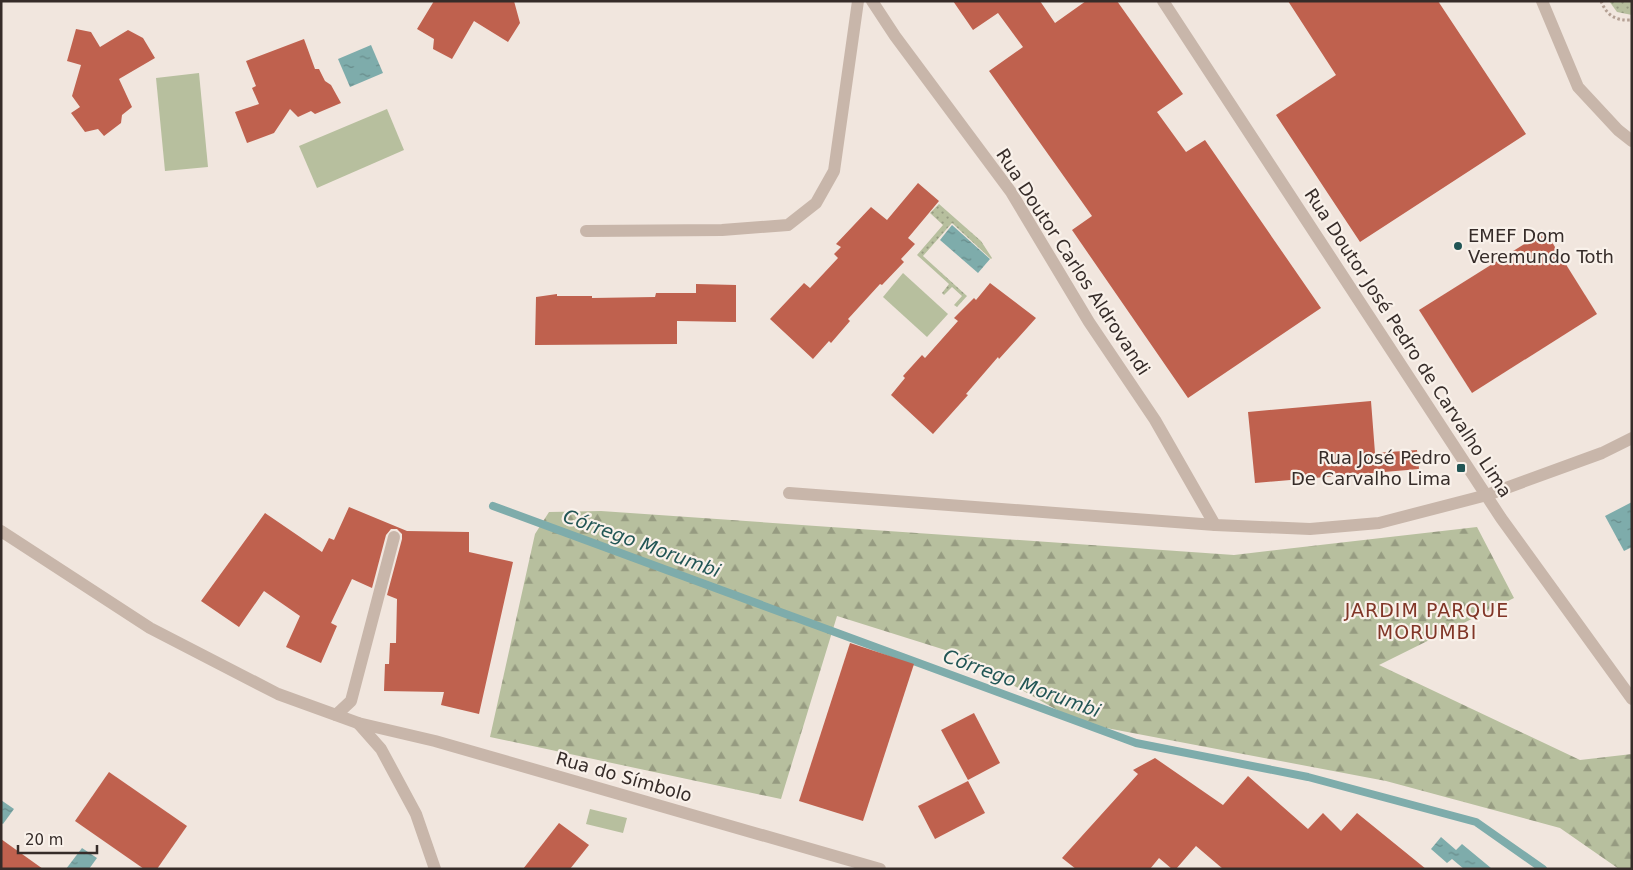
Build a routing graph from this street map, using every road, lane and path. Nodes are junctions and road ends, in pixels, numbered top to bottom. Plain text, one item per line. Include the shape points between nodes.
1 (858, 1) edge
2 (872, 1) edge
3 (1163, 1) edge
4 (1542, 1) edge
5 (1601, 1) edge
6 (1632, 20) edge
7 (1632, 141) edge
8 (586, 231) dead end
9 (1632, 438) edge
10 (789, 493) dead end
11 (1487, 495) junction
12 (1216, 525) junction
13 (1, 531) edge
14 (394, 538) dead end
15 (1632, 700) edge
16 (336, 715) junction
17 (358, 723) junction
18 (435, 869) edge
19 (880, 869) edge

1 - 8 street via 834,172 816,203 788,225 722,230
2 - 12 street, Rua Doutor Carlos Aldrovandi via 1011,192 1088,322 1155,420
3 - 11 street, Rua Doutor José Pedro de Carvalho Lima
4 - 7 street via 1578,88
5 - 6 path via 1613,18
9 - 11 street via 1602,454
10 - 12 street
11 - 12 street via 1380,523 1310,529
11 - 15 street, Rua Doutor José Pedro de Carvalho Lima
13 - 16 street, Rua do Símbolo via 150,628 278,694
14 - 16 street via 351,702
16 - 17 street, Rua do Símbolo
17 - 18 street via 381,749 416,814
17 - 19 street, Rua do Símbolo via 435,741

